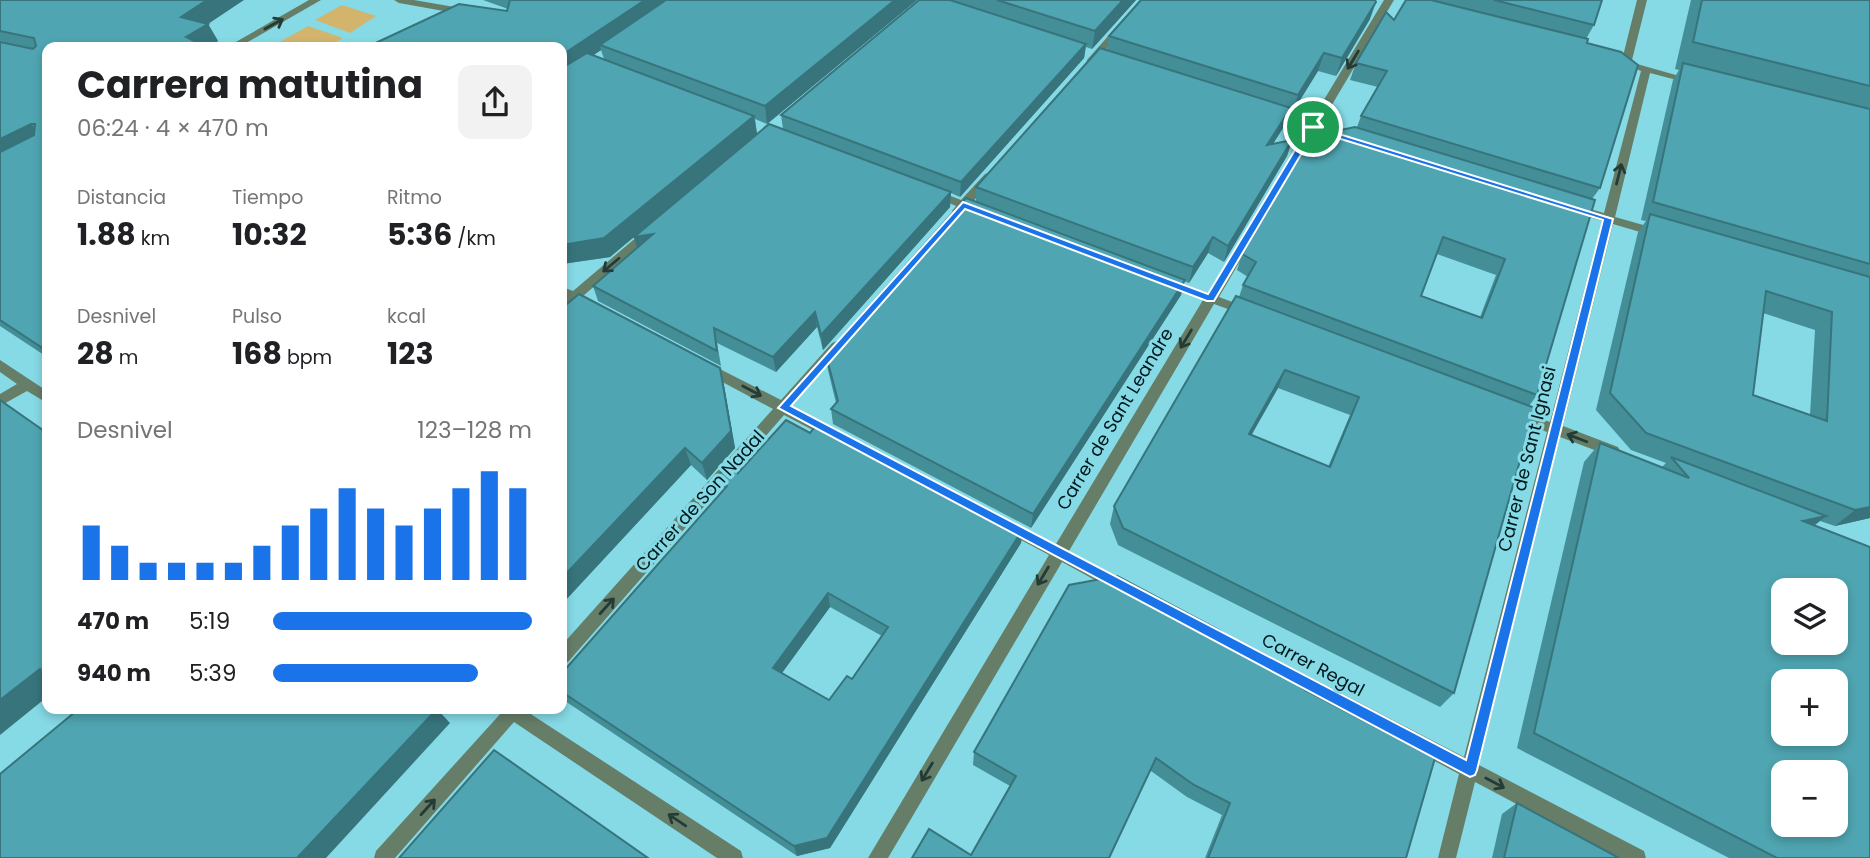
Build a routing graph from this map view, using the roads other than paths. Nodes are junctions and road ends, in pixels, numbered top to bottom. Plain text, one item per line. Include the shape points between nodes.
1 (316, 0) edge
2 (399, 0) edge
3 (1145, 0) edge
4 (1642, 0) edge
5 (1390, 2) edge
6 (476, 14) edge
7 (241, 42) edge
8 (1613, 61) edge
9 (1626, 64) junction
10 (1646, 69) junction
11 (1077, 77) edge
12 (1699, 82) edge
13 (1262, 111) edge
14 (1313, 127) junction
15 (1352, 139) edge
16 (998, 165) edge
17 (925, 190) edge
18 (963, 205) junction
19 (1569, 206) edge
20 (989, 215) edge
21 (1608, 219) junction
22 (945, 225) edge
23 (656, 227) edge
24 (1674, 237) edge
25 (1146, 274) edge
26 (567, 297) edge
27 (567, 298) edge
28 (1211, 299) junction
29 (611, 316) edge
30 (1262, 318) edge
31 (846, 337) edge
32 (697, 362) edge
33 (0, 365) edge
34 (27, 384) junction
35 (42, 394) edge
36 (0, 401) edge
37 (783, 408) junction
38 (1503, 409) edge
39 (1554, 429) junction
40 (843, 439) edge
41 (1630, 457) edge
42 (986, 514) edge
43 (1057, 552) junction
44 (1130, 590) edge
45 (1227, 642) edge
46 (567, 651) edge
47 (509, 714) edge
48 (518, 714) edge
49 (1470, 770) junction
50 (383, 858) edge
51 (734, 858) edge
52 (877, 858) edge
53 (1447, 858) edge
54 (1637, 858) edge

7 -> 1 street
2 - 6 street
3 - 11 street
4 - 9 street
5 -> 14 street, Carrer de Sant Leandre
8 - 9 street
9 - 10 street
10 - 12 street
21 -> 10 street, Carrer de Sant Ignasi
13 - 14 street
14 - 15 street
14 - 28 street, Carrer de Sant Leandre
16 - 18 street
17 - 18 street
18 - 20 street
18 - 22 street
19 - 21 street
21 - 24 street
21 - 39 street, Carrer de Sant Ignasi
23 -> 26 street
25 - 28 street
27 - 29 street
28 - 30 street
28 -> 43 street, Carrer de Sant Leandre
31 - 37 street, Carrer de Son Nadal
32 -> 37 street
33 - 34 street
34 - 35 street
34 - 36 street
37 - 40 street
46 -> 37 street, Carrer de Son Nadal
38 - 39 street
41 -> 39 street
39 - 49 street, Carrer de Sant Ignasi
42 - 43 street
43 - 44 street
43 -> 52 street, Carrer de Sant Leandre
45 - 49 street, Carrer Regal
50 -> 47 street
51 -> 48 street
49 - 53 street, Carrer de Sant Ignasi
49 -> 54 street, Carrer Regal

